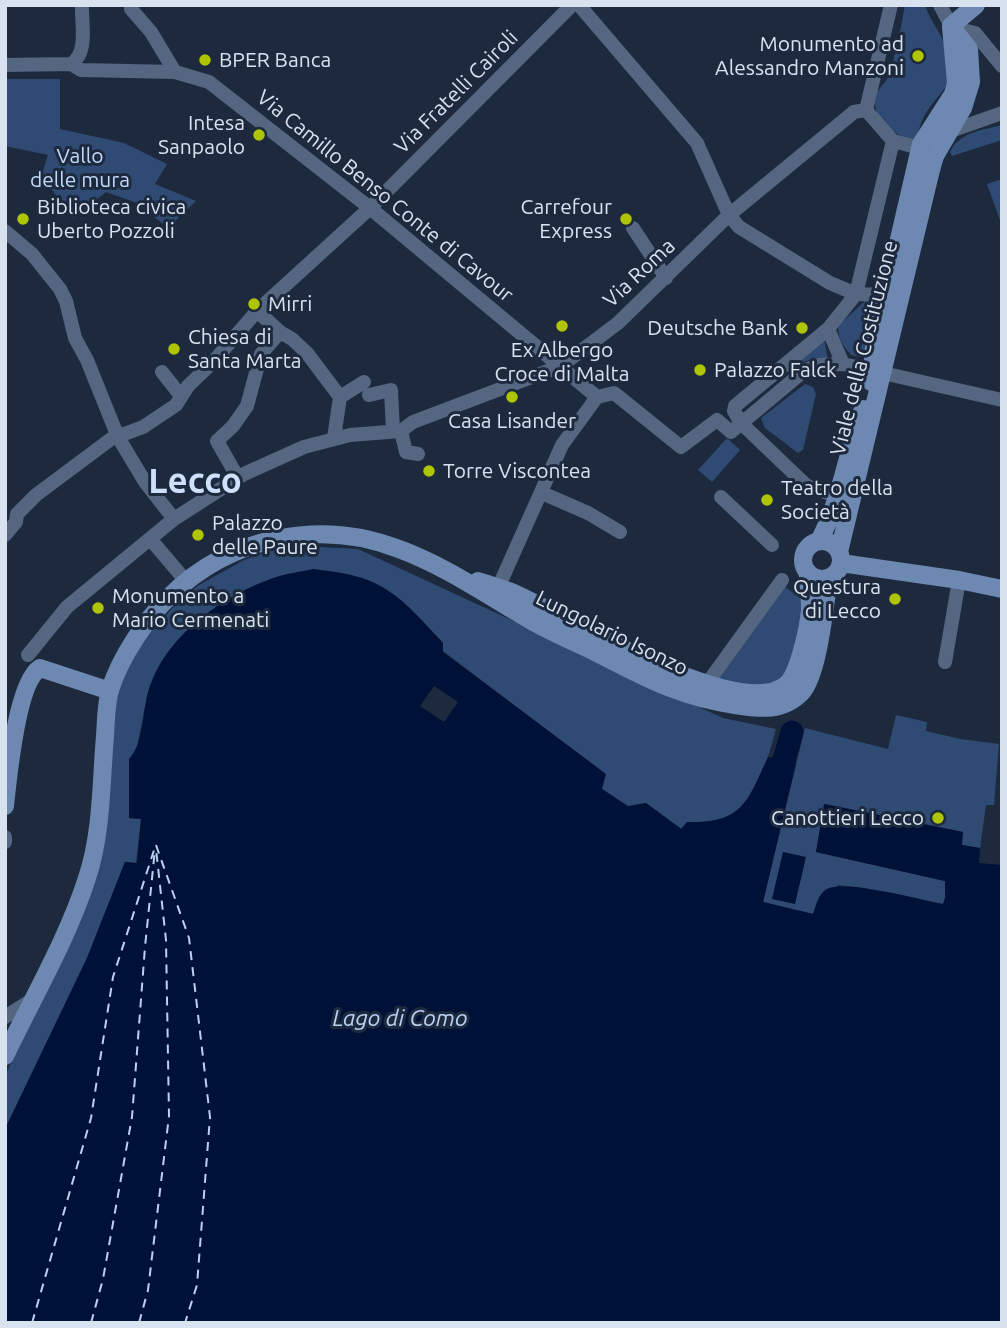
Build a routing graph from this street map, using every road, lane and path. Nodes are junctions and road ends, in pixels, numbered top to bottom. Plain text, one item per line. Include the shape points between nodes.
1 (82, 5) edge
2 (572, 5) edge
3 (579, 5) edge
4 (891, 5) edge
5 (940, 5) edge
6 (976, 5) edge
7 (131, 9) dead end
8 (954, 30) junction
9 (71, 64) junction
10 (5, 65) edge
11 (1002, 66) edge
12 (175, 72) junction
13 (866, 110) junction
14 (1002, 113) edge
15 (948, 132) junction
16 (893, 141) junction
17 (928, 152) junction
18 (370, 208) junction
19 (729, 215) junction
20 (633, 228) dead end
21 (5, 231) edge
22 (666, 278) junction
23 (856, 294) junction
24 (886, 295) junction
25 (257, 311) junction
26 (828, 329) junction
27 (279, 332) junction
28 (843, 365) junction
29 (561, 366) junction
30 (162, 372) dead end
31 (878, 373) junction
32 (181, 396) junction
33 (340, 397) junction
34 (597, 397) junction
35 (1002, 400) edge
36 (741, 423) junction
37 (402, 428) junction
38 (118, 438) junction
39 (334, 438) junction
40 (418, 454) dead end
41 (238, 478) junction
42 (542, 493) junction
43 (837, 496) junction
44 (721, 497) dead end
45 (174, 519) junction
46 (620, 532) dead end
47 (5, 535) edge
48 (155, 536) junction
49 (819, 541) junction
50 (772, 545) dead end
51 (838, 563) junction
52 (808, 572) junction
53 (782, 579) dead end
54 (959, 580) junction
55 (186, 581) junction
56 (1002, 589) edge
57 (496, 593) junction
58 (34, 662) junction
59 (945, 662) dead end
60 (706, 685) junction
61 (110, 691) junction
62 (5, 806) edge
63 (32, 1000) junction
64 (5, 1017) edge
65 (5, 1056) edge

1 - 9 street via 82,45
2 - 18 street, Via Fratelli Cairoli
3 - 19 street via 697,143
4 - 13 street
5 - 8 street
6 - 8 main road
7 - 12 street
8 - 11 street via 975,33
8 - 15 main road via 969,49 971,82 963,108
8 - 17 main road via 956,83
9 - 10 street, Via Camillo Benso Conte di Cavour
9 - 12 street, Via Camillo Benso Conte di Cavour via 81,70
12 - 18 street, Via Camillo Benso Conte di Cavour via 209,82
13 - 16 street
13 - 19 street, Via Roma via 854,112
14 - 15 street
15 - 17 main road
16 - 17 street
16 - 23 street
17 - 24 main road, Viale della Costituzione
17 - 31 main road, Viale della Costituzione
18 - 25 street, Via Fratelli Cairoli
18 - 29 street, Via Camillo Benso Conte di Cavour
19 - 22 street, Via Roma
19 - 23 street via 739,227 830,284
20 - 22 street
21 - 38 street via 32,254 60,289 75,338
22 - 29 street, Via Roma via 618,323
23 - 24 street
23 - 26 street
24 - 31 main road, Viale della Costituzione via 874,347
25 - 27 street
25 - 32 street, Via Fratelli Cairoli
26 - 28 street
26 - 36 street via 735,406
27 - 33 street via 307,353
27 - 41 street via 261,354 247,405 218,441
28 - 31 street
28 - 36 street via 805,370
29 - 34 street, Via Camillo Benso Conte di Cavour
29 - 37 street, Via Roma
30 - 32 street
31 - 35 street
31 - 43 main road, Viale della Costituzione
31 - 51 main road, Viale della Costituzione
32 - 38 street, Via Fratelli Cairoli via 159,418
33 - 37 street via 367,388 391,390
33 - 39 street
34 - 36 street via 614,393 681,447 717,420 731,432
34 - 42 street via 562,444
36 - 43 street via 807,486
37 - 39 street, Via Roma
37 - 40 street via 406,452
38 - 45 street
38 - 47 street, Via Fratelli Cairoli via 36,495
39 - 41 street, Via Roma via 286,454
41 - 45 street, Via Roma
42 - 46 street
42 - 57 street
43 - 49 main road, Viale della Costituzione
44 - 50 street
45 - 48 street, Via Roma
48 - 55 street
48 - 58 street, Via Roma via 67,607
49 - 51 main road via 830,543
49 - 52 main road via 805,551
51 - 52 main road via 822,579
51 - 54 main road
51 - 57 main road, Lungolario Isonzo via 828,585 810,681 793,700 769,709 678,693 538,625
52 - 60 main road, Lungolario Isonzo via 810,612 796,672 789,682 765,693
53 - 60 street
54 - 56 main road
54 - 59 street
55 - 57 main road, Lungolario Isonzo via 241,549 275,538 313,534 382,543
55 - 61 main road, Lungolario Isonzo via 141,630
57 - 60 main road, Lungolario Isonzo via 513,592 650,662
58 - 61 main road
58 - 62 main road via 16,727
61 - 63 main road via 97,831 87,877
63 - 64 street
63 - 65 main road

